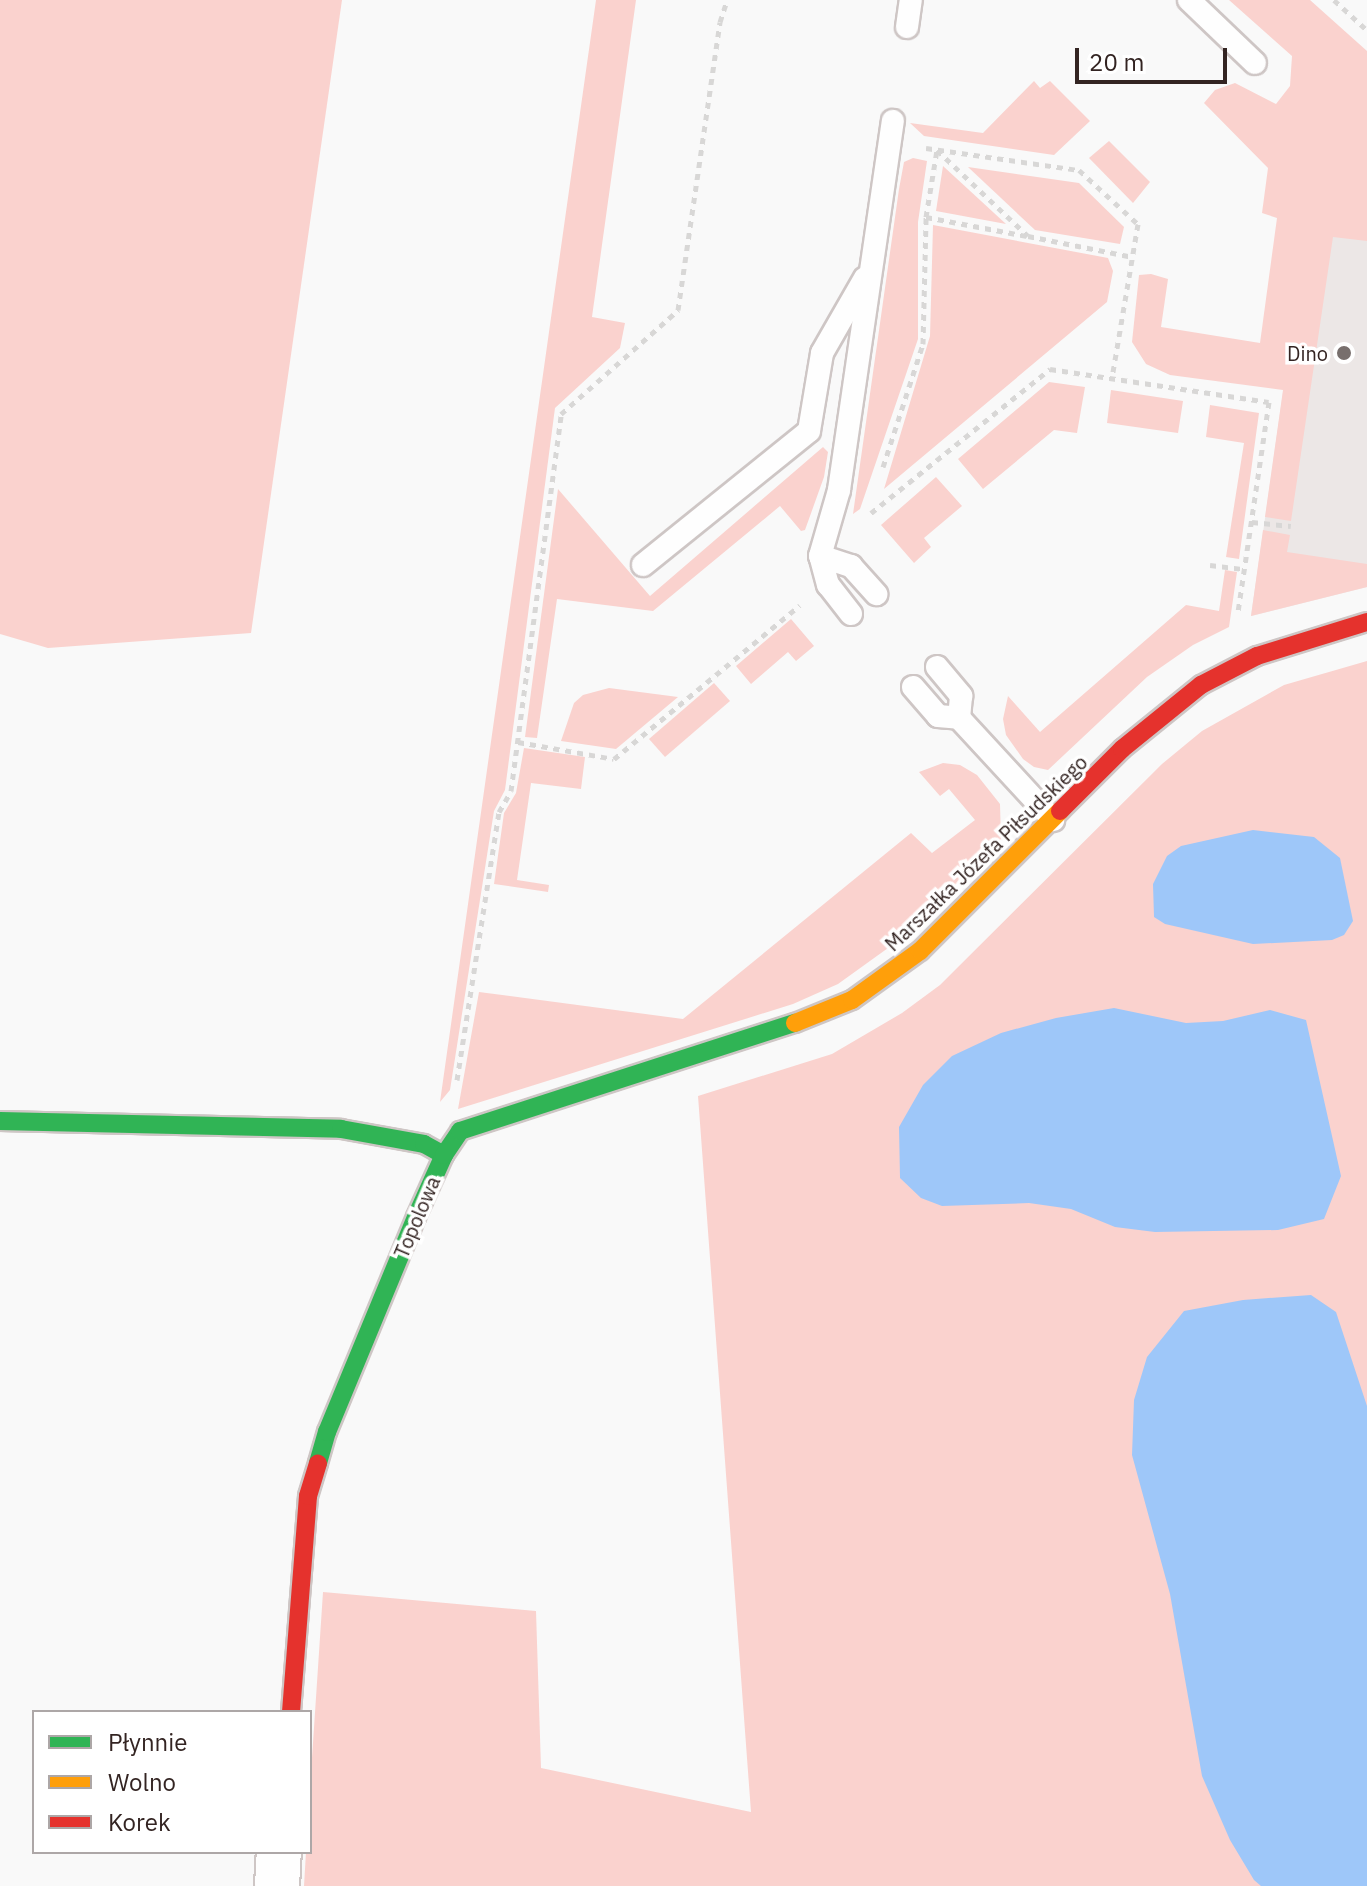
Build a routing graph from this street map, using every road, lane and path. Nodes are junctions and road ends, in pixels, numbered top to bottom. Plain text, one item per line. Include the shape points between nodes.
1 (727, 0) edge
2 (911, 0) edge
3 (1189, 0) edge
4 (1334, 0) edge
5 (907, 27) dead end
6 (1367, 30) edge
7 (1255, 63) dead end
8 (892, 132) joint
9 (937, 150) junction
10 (926, 217) junction
11 (1028, 236) junction
12 (1133, 257) junction
13 (872, 267) junction
14 (1112, 378) junction
15 (881, 474) dead end
16 (872, 503) dead end
17 (1252, 522) junction
18 (1291, 526) dead end
19 (820, 556) junction
20 (643, 565) dead end
21 (1210, 565) dead end
22 (1244, 569) junction
23 (876, 594) dead end
24 (806, 599) dead end
25 (851, 614) dead end
26 (1237, 615) dead end
27 (1367, 622) edge
28 (937, 667) dead end
29 (913, 687) dead end
30 (959, 718) junction
31 (518, 742) junction
32 (1053, 820) junction
33 (457, 1081) dead end
34 (0, 1121) edge
35 (444, 1155) junction
36 (291, 1710) edge
37 (279, 1854) edge
38 (277, 1886) edge

1 - 31 path via 678,310 561,414
2 - 5 lane
3 - 7 lane
4 - 6 path
8 - 9 path
8 - 13 lane
9 - 10 path
9 - 11 path
9 - 12 path via 1079,170 1138,224
10 - 11 path
10 - 15 path via 923,344
11 - 12 path
12 - 14 path
13 - 19 lane via 839,490
13 - 20 lane via 822,353 809,431
14 - 16 path via 1050,369 867,517
14 - 17 path via 1269,402
17 - 18 path
17 - 22 path
19 - 23 lane via 851,566
19 - 25 lane via 828,585
21 - 22 path
22 - 26 path
24 - 31 path via 614,759
27 - 32 street, Marszałka Józefa Piłsudskiego via 1257,656 1201,685 1141,732
28 - 30 lane via 961,696
29 - 30 lane via 938,716
30 - 32 lane
31 - 33 path via 511,791 499,812
32 - 35 street, Marszałka Józefa Piłsudskiego via 920,951 852,1000 783,1029 460,1131
34 - 35 street, Topolowa via 341,1129 424,1144
35 - 36 street, Topolowa via 327,1432 308,1496
37 - 38 street

